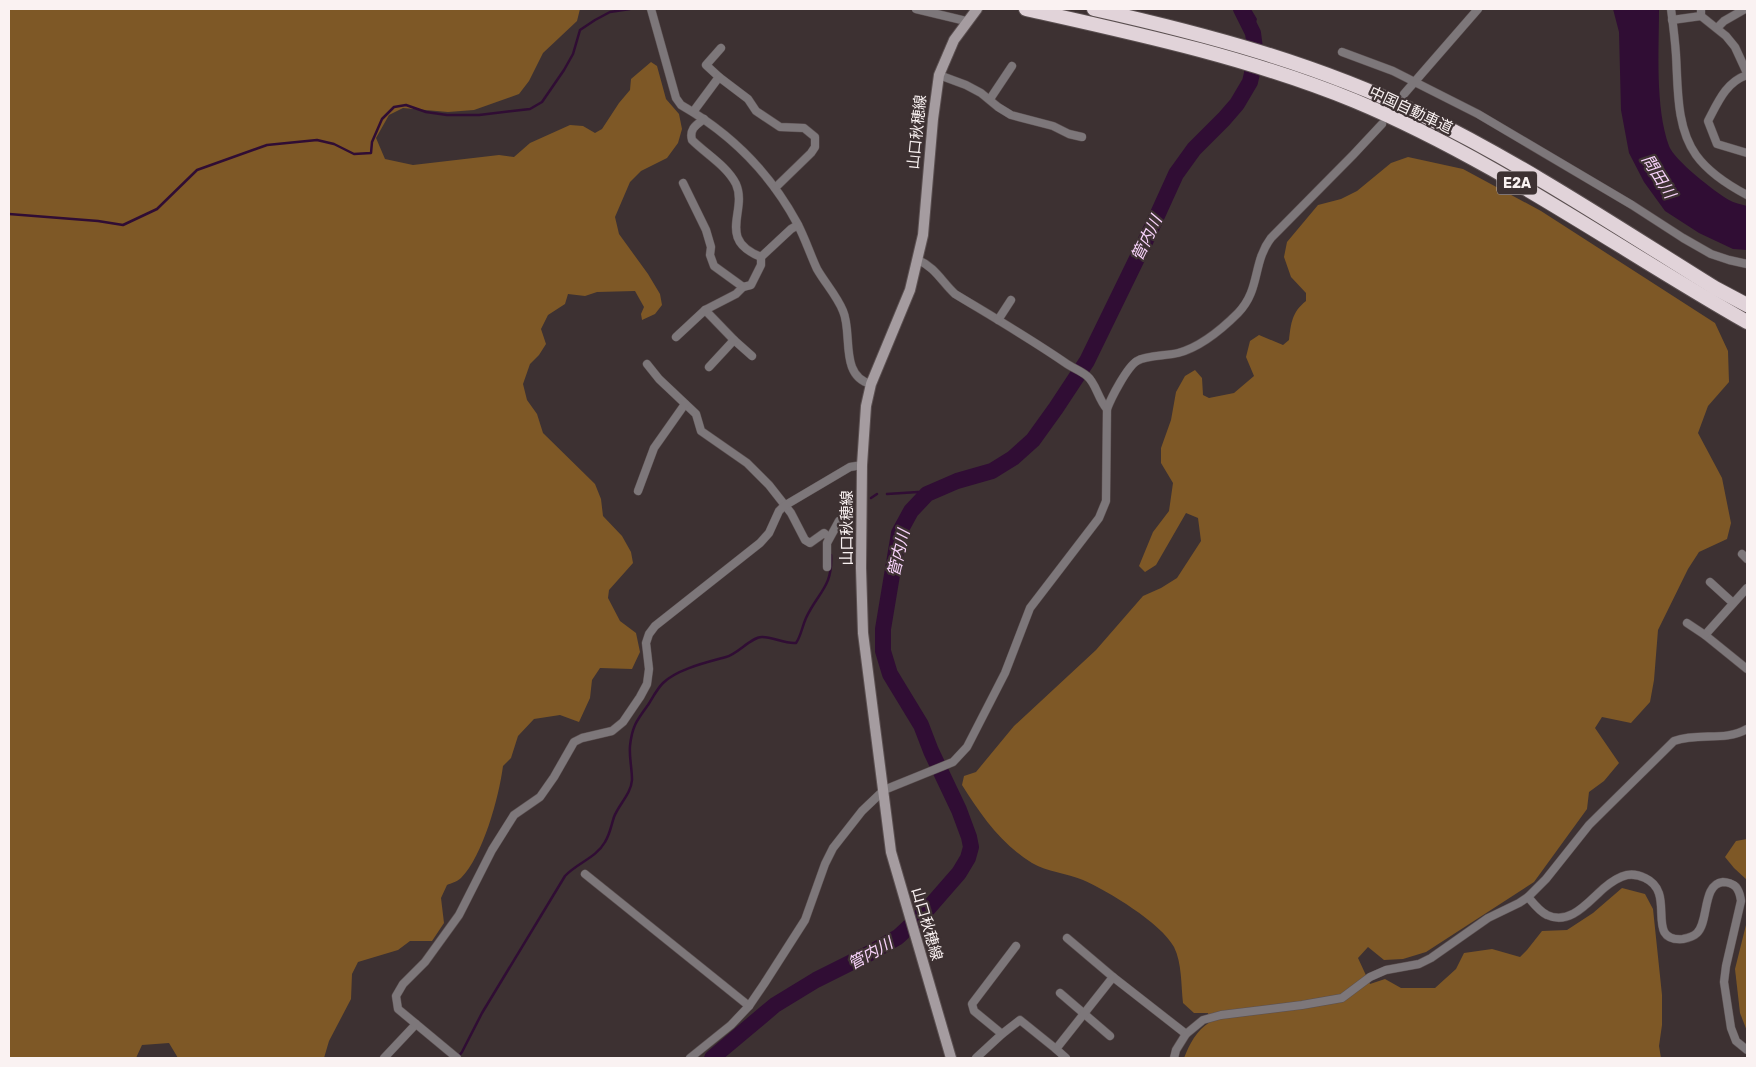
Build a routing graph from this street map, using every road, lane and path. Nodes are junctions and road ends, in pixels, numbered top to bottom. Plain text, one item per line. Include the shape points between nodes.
1 (651, 9) edge
2 (916, 9) edge
3 (977, 9) edge
4 (1026, 9) edge
5 (1094, 9) edge
6 (1478, 9) edge
7 (1671, 9) edge
8 (1745, 9) edge
9 (1701, 12) edge
10 (1672, 20) junction
11 (966, 22) junction
12 (1717, 28) junction
13 (721, 48) dead end
14 (1342, 52) dead end
15 (1012, 66) dead end
16 (1747, 74) edge
17 (939, 76) junction
18 (719, 77) junction
19 (1414, 82) junction
20 (1404, 94) dead end
21 (990, 99) junction
22 (693, 112) junction
23 (704, 119) junction
24 (1382, 124) dead end
25 (1082, 137) dead end
26 (1746, 149) edge
27 (683, 183) dead end
28 (775, 188) junction
29 (1747, 195) edge
30 (798, 225) junction
31 (761, 257) junction
32 (918, 260) junction
33 (1747, 264) edge
34 (742, 287) junction
35 (1010, 300) dead end
36 (1747, 305) edge
37 (705, 310) junction
38 (998, 320) junction
39 (1747, 322) edge
40 (676, 337) dead end
41 (734, 340) junction
42 (752, 356) dead end
43 (647, 364) dead end
44 (709, 368) dead end
45 (871, 384) junction
46 (685, 404) junction
47 (1107, 409) junction
48 (862, 465) junction
49 (638, 491) dead end
50 (784, 506) junction
51 (839, 521) dead end
52 (829, 537) junction
53 (827, 567) dead end
54 (1710, 582) dead end
55 (1747, 588) edge
56 (1733, 604) junction
57 (1687, 623) dead end
58 (1705, 635) junction
59 (1747, 669) edge
60 (1747, 729) edge
61 (884, 790) junction
62 (585, 874) dead end
63 (1528, 897) junction
64 (1067, 938) dead end
65 (1016, 946) dead end
66 (1113, 977) junction
67 (1060, 993) dead end
68 (749, 1006) junction
69 (1084, 1013) junction
70 (416, 1024) junction
71 (1002, 1034) junction
72 (1186, 1034) junction
73 (1110, 1036) dead end
74 (1056, 1049) junction
75 (1747, 1050) edge
76 (456, 1057) edge
77 (384, 1058) edge
78 (690, 1058) edge
79 (951, 1058) edge
80 (976, 1058) edge
81 (1066, 1058) edge
82 (1174, 1058) edge

1 - 22 street via 676,98
2 - 11 street
3 - 11 main road, 山口秋穂線
4 - 39 highway, 中国自動車道 / E2A via 1188,46 1356,102 1468,155
5 - 36 highway, 中国自動車道 / E2A via 1279,57 1386,98 1471,140
6 - 19 street
7 - 10 street
8 - 12 street
9 - 10 street
9 - 12 street
10 - 29 street via 1680,105 1689,141 1696,154 1720,179
11 - 17 main road, 山口秋穂線 via 954,40
12 - 16 street via 1735,47
13 - 18 street via 706,65
14 - 19 street
15 - 21 street
16 - 26 street via 1726,89 1708,121 1717,144 1731,149
17 - 21 street via 966,84
17 - 32 main road, 山口秋穂線
18 - 22 street
18 - 28 street via 780,127 804,128 815,137 811,153
19 - 20 street
19 - 33 street via 1539,149 1704,250
21 - 25 street via 1011,115
22 - 23 street
23 - 28 street via 752,159
23 - 31 street via 692,129 692,140 730,175 737,186 735,228 738,237 750,252
24 - 47 street via 1264,247 1254,290 1239,312 1191,349 1137,361 1122,379
27 - 34 street via 706,230 714,266
28 - 30 street
30 - 31 street via 790,228
30 - 45 street via 817,268 842,307 851,364 857,376
31 - 34 street via 761,265 751,285
32 - 38 street via 934,269 955,294
32 - 45 main road, 山口秋穂線 via 910,290
34 - 37 street via 736,294
35 - 38 street
37 - 40 street
37 - 41 street
38 - 47 street via 1087,376
41 - 42 street
41 - 44 street
43 - 46 street
45 - 48 main road, 山口秋穂線 via 866,406
46 - 49 street via 654,448
46 - 50 street via 696,414 701,432 747,462
47 - 61 street via 1106,501 1099,518 1030,608 1005,672 967,747 953,762
48 - 50 street via 850,467
48 - 61 main road, 山口秋穂線 via 863,633
50 - 52 street via 810,543 824,533
50 - 70 street via 760,544 649,634 646,643 647,684 623,722 612,731 574,742 540,797 514,815 492,850 460,915 396,996 398,1009
51 - 52 street
52 - 53 street
54 - 56 street
55 - 56 street
56 - 58 street
57 - 58 street
58 - 59 street
60 - 63 street via 1726,737 1688,737 1674,741 1589,825
61 - 68 street via 862,811 833,848 805,920
61 - 79 main road, 山口秋穂線 via 891,852
62 - 68 street
63 - 72 street via 1488,918 1431,958 1370,976 1342,998 1221,1015 1203,1020
63 - 75 street via 1545,915 1560,920 1572,916 1613,881 1626,875 1639,875 1659,889 1664,933 1670,938 1682,939 1697,933 1702,925 1712,888 1719,882 1735,886 1740,893 1740,901 1724,982 1731,1028 1736,1041
64 - 66 street
65 - 71 street via 972,1004 974,1011
66 - 69 street
66 - 72 street
67 - 69 street
68 - 78 street
69 - 73 street
69 - 74 street
70 - 76 street
70 - 77 street
71 - 74 street via 1020,1020
71 - 80 street
72 - 82 street
74 - 81 street

